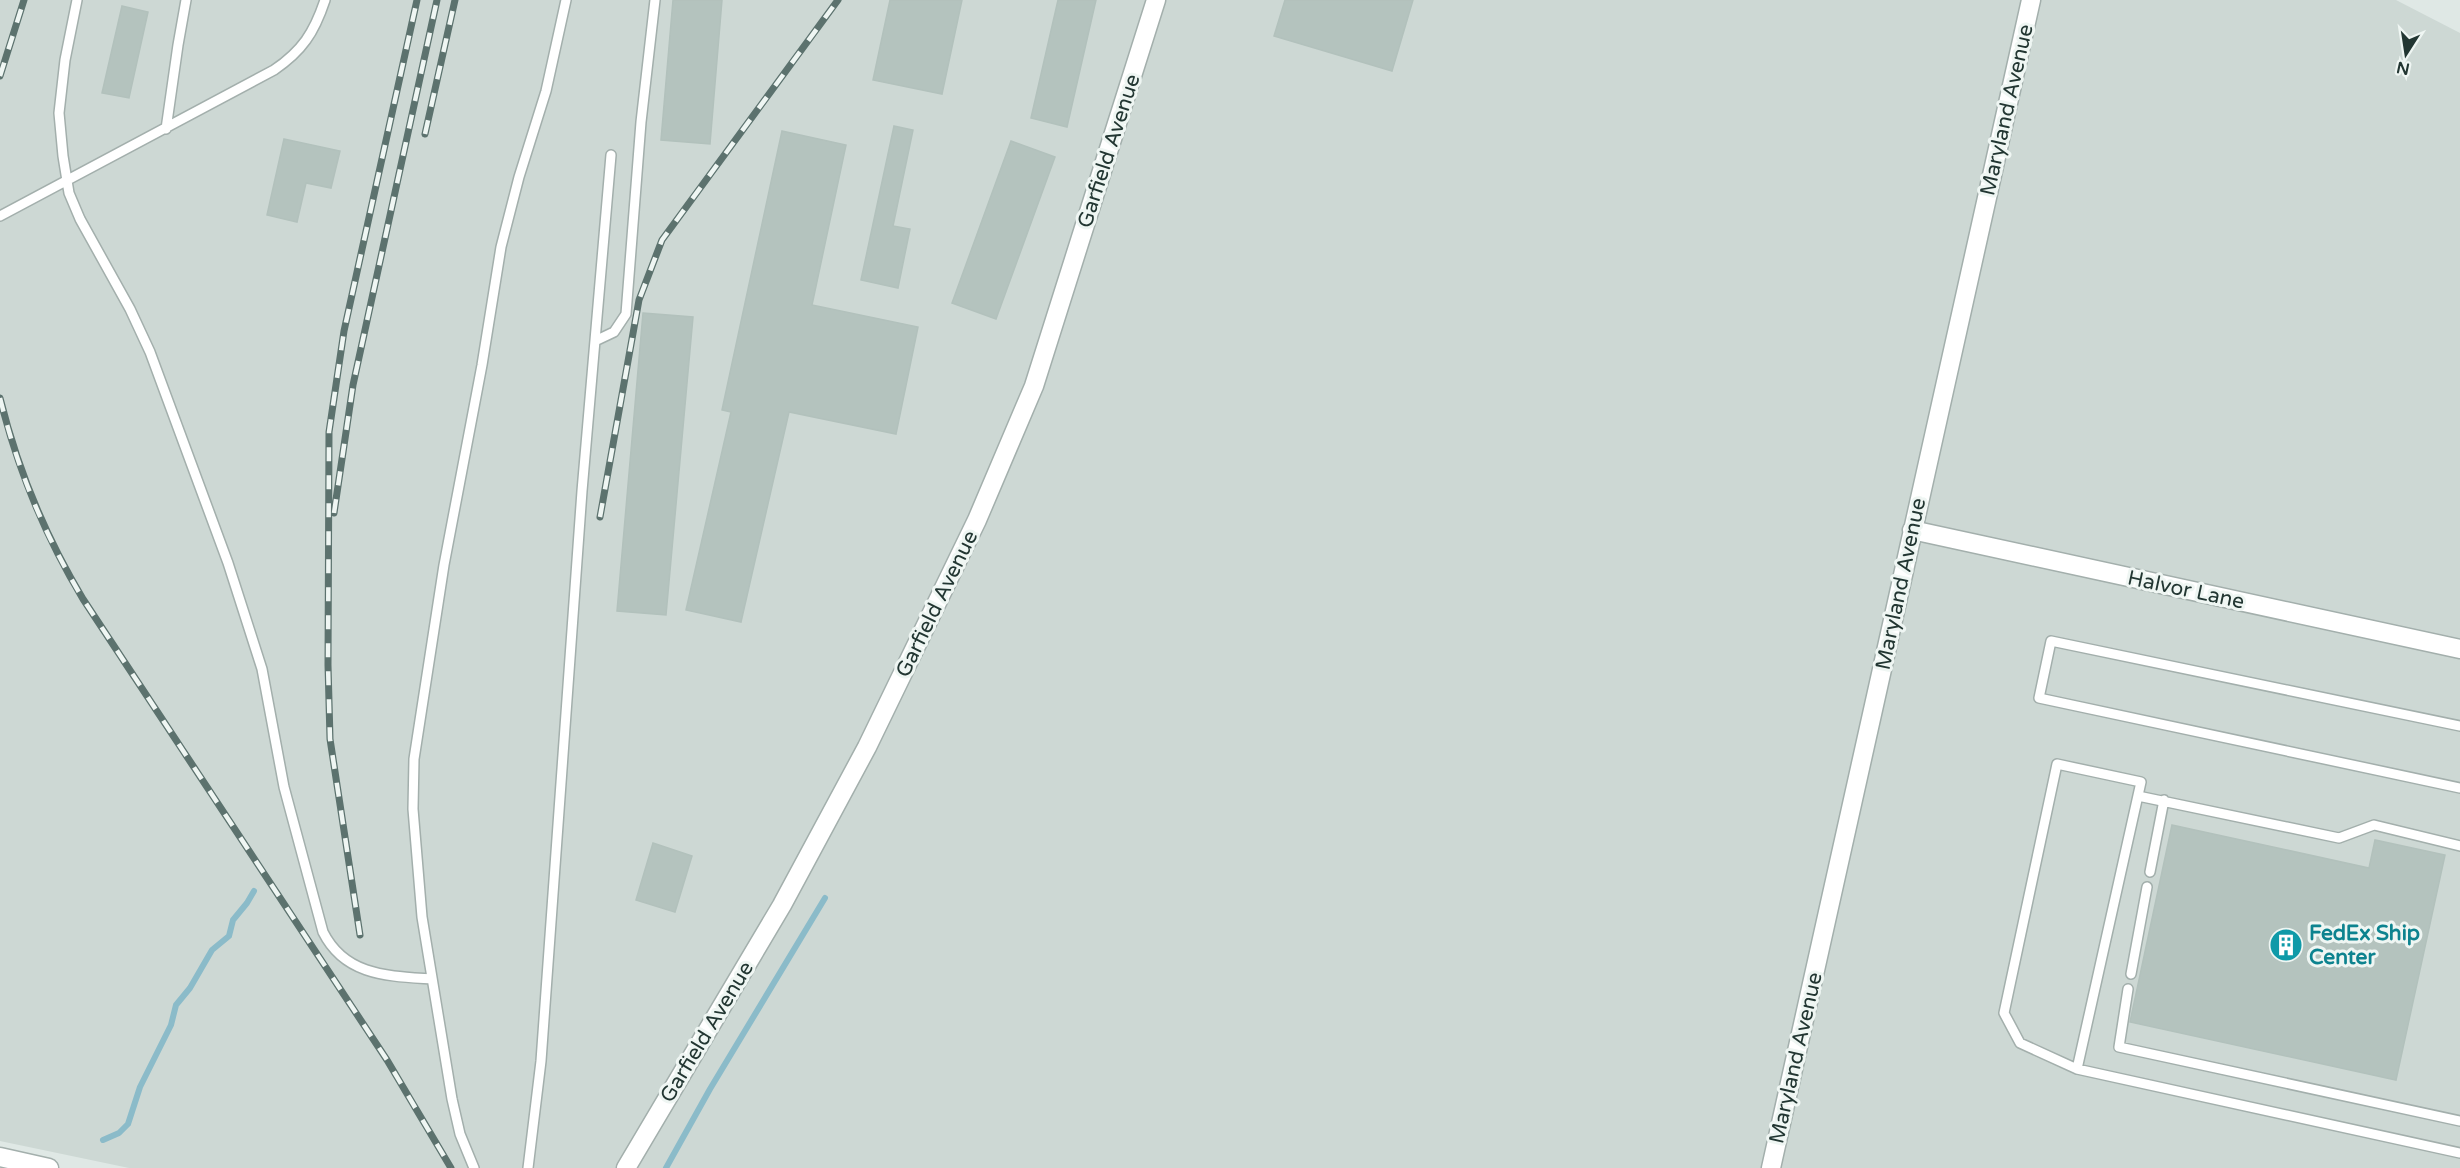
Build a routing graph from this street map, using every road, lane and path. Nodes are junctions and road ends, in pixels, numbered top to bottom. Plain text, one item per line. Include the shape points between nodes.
1 (77, 0) edge
2 (186, 0) edge
3 (325, 0) edge
4 (566, 0) edge
5 (655, 0) edge
6 (1156, 0) edge
7 (2031, 0) edge
8 (166, 129) junction
9 (611, 155) dead end
10 (67, 181) junction
11 (0, 216) edge
12 (595, 341) junction
13 (1912, 530) junction
14 (2460, 649) edge
15 (2460, 726) edge
16 (2460, 788) edge
17 (2138, 796) junction
18 (2164, 800) junction
19 (2460, 846) edge
20 (2150, 872) dead end
21 (2147, 887) dead end
22 (2131, 974) dead end
23 (432, 979) junction
24 (2128, 989) dead end
25 (2077, 1069) junction
26 (2460, 1121) edge
27 (2460, 1153) edge
28 (0, 1157) edge
29 (50, 1168) edge
30 (474, 1168) edge
31 (528, 1168) edge
32 (626, 1168) edge
33 (1772, 1168) edge

1 - 10 lane via 59,113
2 - 8 lane
3 - 8 lane via 307,40 288,61
4 - 23 lane via 546,91 501,247 419,719 413,809
5 - 12 lane via 626,314 614,332
6 - 32 street, Garfield Avenue via 1034,386 982,510 867,747 788,895
7 - 13 street, Maryland Avenue
8 - 10 lane
9 - 12 lane
10 - 11 lane
10 - 23 lane via 80,219 150,352 228,563 262,669 284,787 323,932 335,952 356,966 389,975
12 - 31 lane via 541,1061
13 - 14 street, Halvor Lane
13 - 33 street, Maryland Avenue
15 - 16 lane via 2051,641 2039,698
17 - 18 lane
17 - 25 lane
17 - 25 lane via 2141,782 2057,764 2004,1013 2020,1043
18 - 19 lane via 2339,838 2374,825
18 - 20 lane
21 - 22 lane
23 - 30 lane via 454,1109
24 - 26 lane via 2119,1047
25 - 27 lane
28 - 29 street

